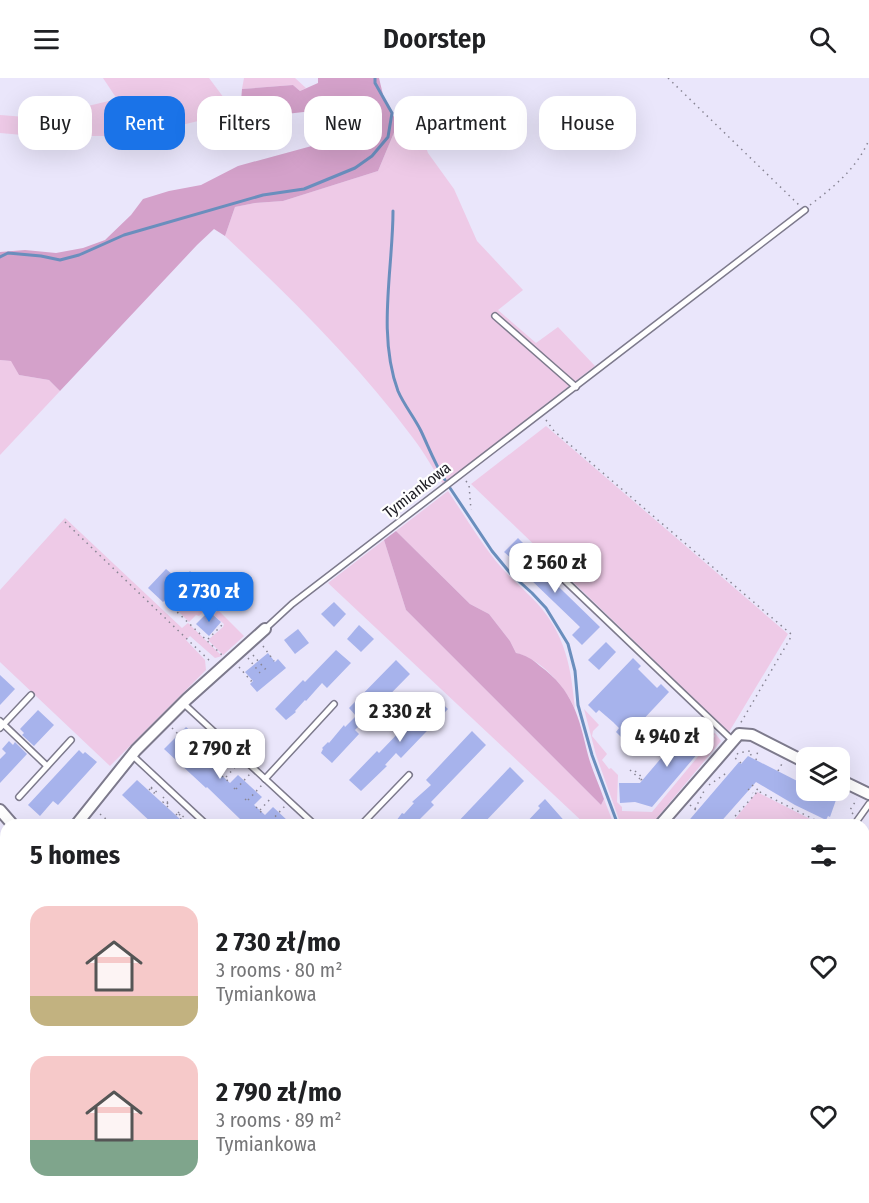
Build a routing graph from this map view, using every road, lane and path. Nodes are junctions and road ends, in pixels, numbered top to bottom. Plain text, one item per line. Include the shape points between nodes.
1 (668, 78) edge
2 (869, 140) edge
3 (805, 210) junction
4 (495, 316) dead end
5 (576, 387) junction
6 (542, 414) junction
7 (461, 475) junction
8 (471, 510) dead end
9 (65, 522) dead end
10 (537, 554) dead end
11 (210, 596) dead end
12 (221, 623) dead end
13 (265, 629) joint
14 (207, 640) junction
15 (260, 643) dead end
16 (250, 651) dead end
17 (246, 655) dead end
18 (274, 661) dead end
19 (233, 662) junction
20 (266, 668) dead end
21 (219, 670) junction
22 (260, 673) dead end
23 (252, 680) dead end
24 (31, 695) dead end
25 (183, 703) junction
26 (334, 704) dead end
27 (1, 725) edge
28 (169, 725) dead end
29 (205, 730) dead end
30 (675, 730) dead end
31 (178, 734) dead end
32 (682, 736) dead end
33 (736, 736) junction
34 (71, 740) dead end
35 (217, 741) dead end
36 (190, 746) dead end
37 (758, 749) dead end
38 (228, 752) dead end
39 (132, 755) junction
40 (749, 756) dead end
41 (201, 757) dead end
42 (756, 760) dead end
43 (783, 761) dead end
44 (796, 761) edge
45 (240, 762) dead end
46 (741, 764) dead end
47 (47, 766) junction
48 (213, 768) dead end
49 (724, 768) dead end
50 (630, 770) dead end
51 (635, 771) dead end
52 (778, 771) dead end
53 (251, 773) dead end
54 (409, 775) dead end
55 (222, 776) dead end
56 (225, 777) junction
57 (228, 781) dead end
58 (264, 781) junction
59 (752, 785) dead end
60 (850, 785) edge
61 (149, 789) dead end
62 (236, 789) dead end
63 (748, 789) dead end
64 (768, 789) dead end
65 (758, 791) junction
66 (159, 794) dead end
67 (754, 794) junction
68 (869, 794) edge
69 (274, 795) dead end
70 (765, 795) junction
71 (19, 797) dead end
72 (163, 797) dead end
73 (858, 798) dead end
74 (248, 800) dead end
75 (791, 801) dead end
76 (689, 804) dead end
77 (869, 804) edge
78 (286, 805) dead end
79 (788, 806) junction
80 (168, 807) dead end
81 (256, 807) dead end
82 (95, 810) dead end
83 (260, 810) junction
84 (812, 812) dead end
85 (262, 813) dead end
86 (176, 814) dead end
87 (297, 816) dead end
88 (809, 817) junction
89 (81, 819) edge
90 (106, 819) edge
91 (186, 819) dead end
92 (201, 819) edge
93 (273, 819) edge
94 (294, 819) edge
95 (308, 819) edge
96 (367, 819) edge
97 (665, 819) edge
98 (733, 819) edge
99 (813, 819) edge
100 (852, 819) edge
101 (855, 819) edge

1 - 3 path
2 - 3 path via 841,181
3 - 5 lane, Tymiankowa
4 - 5 lane
5 - 6 lane, Tymiankowa
6 - 7 lane, Tymiankowa
6 - 33 path via 554,431 791,634
7 - 8 path via 469,485
7 - 13 lane, Tymiankowa
9 - 21 path
10 - 33 lane
11 - 14 path via 201,605 190,591 174,609
12 - 14 path
13 - 19 street, Tymiankowa
14 - 19 path
15 - 18 path
16 - 20 path
17 - 22 path
19 - 21 street, Tymiankowa
19 - 23 path
21 - 25 street, Tymiankowa
24 - 27 lane
25 - 39 street, Tymiankowa
25 - 58 lane
26 - 58 lane
27 - 47 lane
28 - 31 path
29 - 36 path
30 - 32 path
33 - 44 street via 752,735
33 - 97 street
34 - 47 lane
35 - 41 path
37 - 42 path
38 - 48 path
39 - 89 street, Tymiankowa
39 - 92 lane
40 - 46 path via 750,751 739,753 735,758
43 - 52 path
45 - 56 path
47 - 71 lane
49 - 76 path via 729,772 707,785 696,810
50 - 51 path via 642,781
53 - 62 path
54 - 96 lane
55 - 56 path
56 - 57 path
58 - 74 path
58 - 95 lane
59 - 65 path
60 - 68 street
61 - 66 path via 154,793 152,786
63 - 67 path
64 - 70 path
65 - 67 path
65 - 70 path
67 - 98 path
69 - 83 path
70 - 79 path
72 - 80 path via 170,804 164,802
73 - 100 path via 850,810
75 - 79 path
77 - 101 lane
78 - 93 path
79 - 88 path
81 - 83 path
82 - 90 path
83 - 85 path
84 - 88 path
86 - 91 path via 181,819 179,812
87 - 94 path
88 - 99 path

